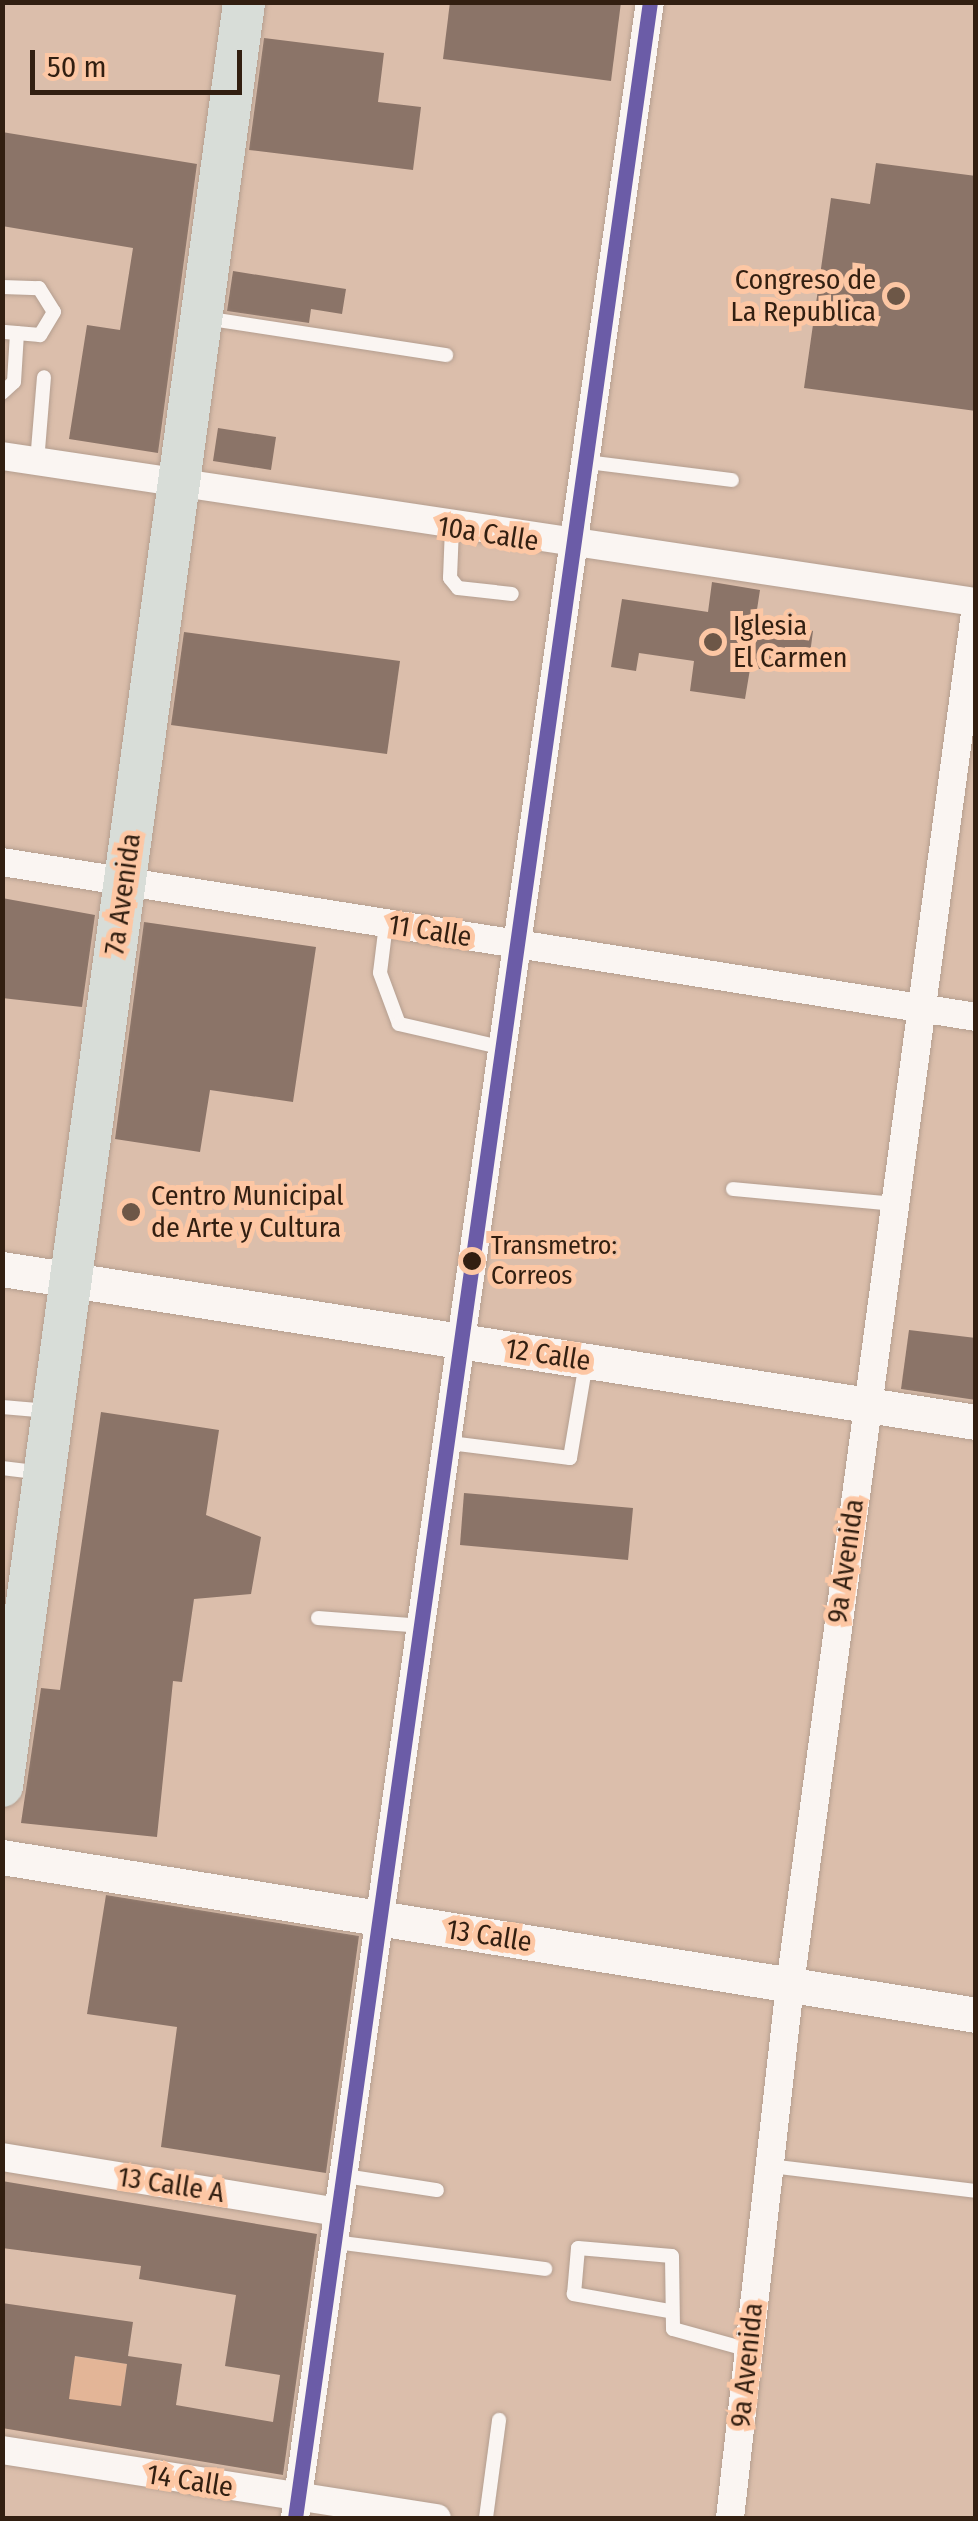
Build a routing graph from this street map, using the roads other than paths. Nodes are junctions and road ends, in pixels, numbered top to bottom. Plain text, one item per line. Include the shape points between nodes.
1 (244, 2) edge
2 (650, 2) edge
3 (2, 287) edge
4 (201, 317) junction
5 (10, 332) edge
6 (446, 356) dead end
7 (44, 378) dead end
8 (2, 393) edge
9 (2, 456) edge
10 (588, 462) junction
11 (37, 463) junction
12 (732, 480) dead end
13 (178, 485) junction
14 (452, 528) junction
15 (576, 548) junction
16 (512, 594) dead end
17 (976, 603) edge
18 (2, 862) edge
19 (125, 882) junction
20 (386, 924) junction
21 (518, 945) junction
22 (923, 1009) junction
23 (976, 1018) edge
24 (504, 1048) junction
25 (733, 1189) dead end
26 (896, 1204) junction
27 (2, 1269) edge
28 (71, 1280) junction
29 (464, 1342) junction
30 (586, 1361) junction
31 (867, 1405) junction
32 (2, 1406) edge
33 (54, 1412) junction
34 (976, 1422) edge
35 (450, 1443) junction
36 (2, 1468) edge
37 (44, 1474) junction
38 (318, 1618) dead end
39 (424, 1626) junction
40 (2, 1786) edge
41 (2, 1857) edge
42 (381, 1918) junction
43 (790, 1985) junction
44 (976, 2015) edge
45 (2, 2157) edge
46 (770, 2166) junction
47 (345, 2176) junction
48 (437, 2190) dead end
49 (976, 2192) edge
50 (339, 2212) junction
51 (335, 2242) junction
52 (544, 2269) dead end
53 (669, 2311) junction
54 (749, 2350) junction
55 (500, 2420) dead end
56 (2, 2450) edge
57 (296, 2508) edge
58 (437, 2518) edge
59 (486, 2518) edge
60 (730, 2518) edge

1 - 4 main road, 7a Avenida
2 - 10 street
3 - 5 lane via 38,288 54,312 40,335
4 - 6 lane
4 - 13 main road, 7a Avenida
5 - 8 lane via 14,382
7 - 11 lane
9 - 11 street, 10a Calle
10 - 12 lane
10 - 15 street
11 - 13 street, 10a Calle
13 - 14 street, 10a Calle
13 - 19 main road, 7a Avenida
14 - 15 street, 10a Calle
14 - 16 lane via 450,578 458,588
15 - 17 street, 10a Calle
15 - 21 street
17 - 22 street, 9a Avenida
18 - 19 street, 11 Calle
19 - 20 street, 11 Calle
19 - 28 main road, 7a Avenida
20 - 21 street, 11 Calle
20 - 24 lane via 380,973 400,1024
21 - 22 street, 11 Calle
21 - 24 street
22 - 23 street, 11 Calle
22 - 26 street, 9a Avenida
24 - 29 street
25 - 26 lane
26 - 31 street, 9a Avenida
27 - 28 street, 12 Calle
28 - 29 street, 12 Calle
28 - 33 main road, 7a Avenida
29 - 30 street, 12 Calle
29 - 35 street
30 - 31 street, 12 Calle
30 - 35 lane via 570,1458
31 - 34 street, 12 Calle
31 - 43 street, 9a Avenida
32 - 33 lane
33 - 37 main road, 7a Avenida
35 - 39 street
36 - 37 lane
37 - 40 main road, 7a Avenida
38 - 39 lane
39 - 42 street
41 - 42 street, 13 Calle
42 - 43 street, 13 Calle
42 - 47 street
43 - 44 street, 13 Calle
43 - 46 street, 9a Avenida
45 - 50 street, 13 Calle A
46 - 49 lane
46 - 54 street, 9a Avenida
47 - 48 lane
47 - 50 street
50 - 51 street
51 - 52 lane
51 - 57 street
53 - 53 lane via 672,2256 578,2248 574,2294
53 - 54 lane via 682,2335
54 - 60 street, 9a Avenida
55 - 59 lane
56 - 57 street, 14 Calle
57 - 58 street, 14 Calle

